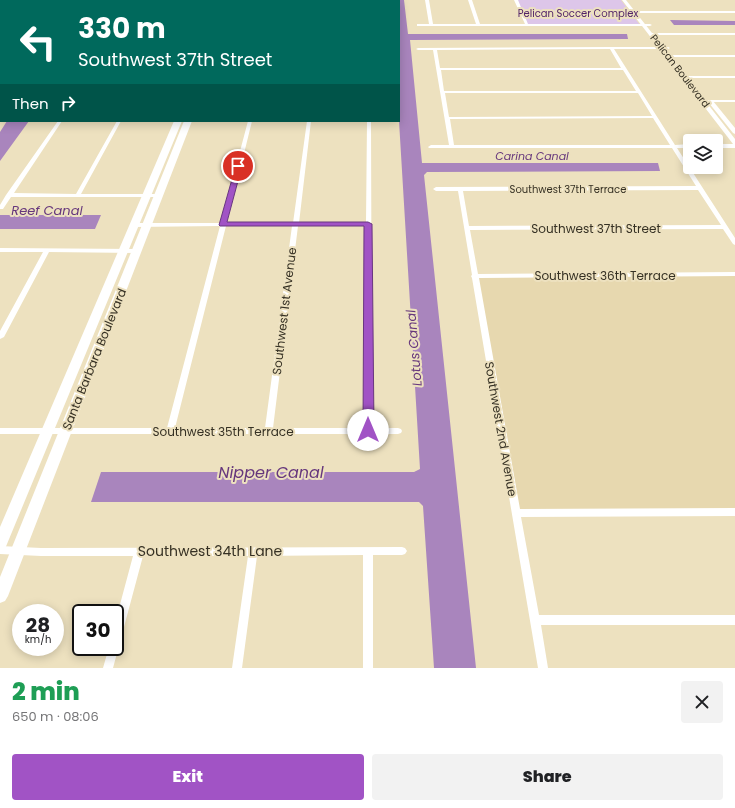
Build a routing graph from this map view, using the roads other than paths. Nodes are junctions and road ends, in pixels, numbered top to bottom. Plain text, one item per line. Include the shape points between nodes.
1 (427, 0) edge
2 (470, 0) edge
3 (516, 0) edge
4 (624, 0) edge
5 (630, 0) edge
6 (637, 12) junction
7 (735, 12) edge
8 (418, 25) dead end
9 (431, 25) junction
10 (478, 25) junction
11 (527, 25) junction
12 (647, 25) junction
13 (655, 35) junction
14 (735, 35) edge
15 (611, 48) junction
16 (665, 48) junction
17 (418, 49) dead end
18 (436, 49) junction
19 (672, 56) junction
20 (735, 56) edge
21 (624, 68) junction
22 (439, 69) junction
23 (685, 77) junction
24 (692, 77) junction
25 (735, 77) edge
26 (443, 92) junction
27 (639, 92) junction
28 (703, 101) junction
29 (710, 101) junction
30 (735, 101) edge
31 (655, 117) junction
32 (448, 118) junction
33 (59, 122) edge
34 (118, 122) edge
35 (178, 122) edge
36 (187, 122) edge
37 (250, 122) edge
38 (310, 122) edge
39 (369, 122) edge
40 (724, 128) junction
41 (734, 129) edge
42 (735, 144) edge
43 (723, 145) edge
44 (674, 146) junction
45 (683, 146) edge
46 (431, 147) dead end
47 (452, 147) junction
48 (172, 148) junction
49 (700, 188) junction
50 (436, 189) dead end
51 (460, 189) junction
52 (9, 196) junction
53 (78, 196) junction
54 (152, 196) junction
55 (0, 208) edge
56 (296, 224) junction
57 (368, 224) junction
58 (134, 225) junction
59 (147, 225) junction
60 (223, 225) junction
61 (725, 227) junction
62 (466, 228) junction
63 (735, 243) edge
64 (0, 250) edge
65 (47, 251) junction
66 (123, 251) junction
67 (136, 251) junction
68 (735, 274) edge
69 (474, 276) junction
70 (91, 330) junction
71 (105, 330) junction
72 (0, 337) edge
73 (269, 430) junction
74 (368, 430) junction
75 (398, 430) dead end
76 (0, 431) edge
77 (48, 431) junction
78 (65, 431) junction
79 (170, 431) junction
80 (735, 512) edge
81 (516, 513) junction
82 (0, 544) edge
83 (0, 550) edge
84 (402, 550) dead end
85 (18, 551) junction
86 (253, 551) junction
87 (368, 551) junction
88 (139, 552) junction
89 (0, 596) edge
90 (124, 608) edge
91 (534, 620) junction
92 (735, 620) edge
93 (111, 656) edge
94 (108, 668) edge
95 (237, 668) edge
96 (368, 668) edge
97 (542, 668) edge

1 - 9 street
2 - 10 street
3 - 11 street
4 - 6 street, Pelican Boulevard
5 - 6 street, Pelican Boulevard
6 - 7 street
6 - 12 street, Pelican Boulevard
8 - 9 street
9 - 10 street
10 - 11 street
11 - 12 street
12 - 13 street, Pelican Boulevard
13 - 14 street
13 - 16 street, Pelican Boulevard
15 - 16 street
15 - 18 street
15 - 21 street
16 - 19 street, Pelican Boulevard
17 - 18 street
18 - 22 street
19 - 20 street
19 - 23 street, Pelican Boulevard
19 - 24 street, Pelican Boulevard
21 - 22 street
21 - 27 street
22 - 26 street
23 - 24 street
23 - 28 street, Pelican Boulevard
24 - 25 street
24 - 29 street, Pelican Boulevard
26 - 27 street
26 - 32 street
27 - 31 street
28 - 29 street
28 - 40 street, Pelican Boulevard
29 - 30 street
29 - 41 street, Pelican Boulevard
31 - 32 street
31 - 44 street
32 - 47 street
33 - 52 street
34 - 53 street
35 - 48 main road, Santa Barbara Boulevard
36 - 48 main road, Santa Barbara Boulevard
37 - 60 street
38 - 56 street, Southwest 1st Avenue
39 - 57 street
40 - 41 street
40 - 42 street, Pelican Boulevard
42 - 43 street
44 - 45 street
44 - 47 street
44 - 49 street
46 - 47 street
48 - 54 main road, Santa Barbara Boulevard
49 - 51 street, Southwest 37th Terrace
49 - 61 street
50 - 51 street, Southwest 37th Terrace
51 - 62 street, Southwest 2nd Avenue
52 - 53 street
52 - 55 street
53 - 54 street
54 - 58 main road, Santa Barbara Boulevard
54 - 59 main road, Santa Barbara Boulevard
56 - 57 street
56 - 60 street
56 - 73 street, Southwest 1st Avenue
57 - 74 street
58 - 59 street
58 - 66 main road, Santa Barbara Boulevard
59 - 60 street
59 - 67 main road, Santa Barbara Boulevard
60 - 79 street
61 - 62 street, Southwest 37th Street
61 - 63 street
62 - 69 street, Southwest 2nd Avenue
64 - 65 street
65 - 66 street
65 - 72 street
66 - 67 street
66 - 70 main road, Santa Barbara Boulevard
67 - 71 main road, Santa Barbara Boulevard
68 - 69 street, Southwest 36th Terrace
69 - 81 street, Southwest 2nd Avenue
70 - 71 main road
70 - 77 main road, Santa Barbara Boulevard
71 - 78 main road, Santa Barbara Boulevard
73 - 74 street, Southwest 35th Terrace
73 - 79 street, Southwest 35th Terrace
74 - 75 street, Southwest 35th Terrace
76 - 77 street, Southwest 35th Terrace
77 - 78 street, Southwest 35th Terrace
77 - 82 main road, Santa Barbara Boulevard
78 - 79 street, Southwest 35th Terrace
78 - 85 main road, Santa Barbara Boulevard
80 - 81 street
81 - 91 street, Southwest 2nd Avenue
83 - 85 street, Southwest 34th Lane
84 - 87 street, Southwest 34th Lane
85 - 88 street, Southwest 34th Lane
85 - 89 main road, Santa Barbara Boulevard
86 - 87 street, Southwest 34th Lane
86 - 88 street, Southwest 34th Lane
86 - 95 street
87 - 96 street
88 - 90 street
91 - 92 street
91 - 97 street, Southwest 2nd Avenue
93 - 94 street

